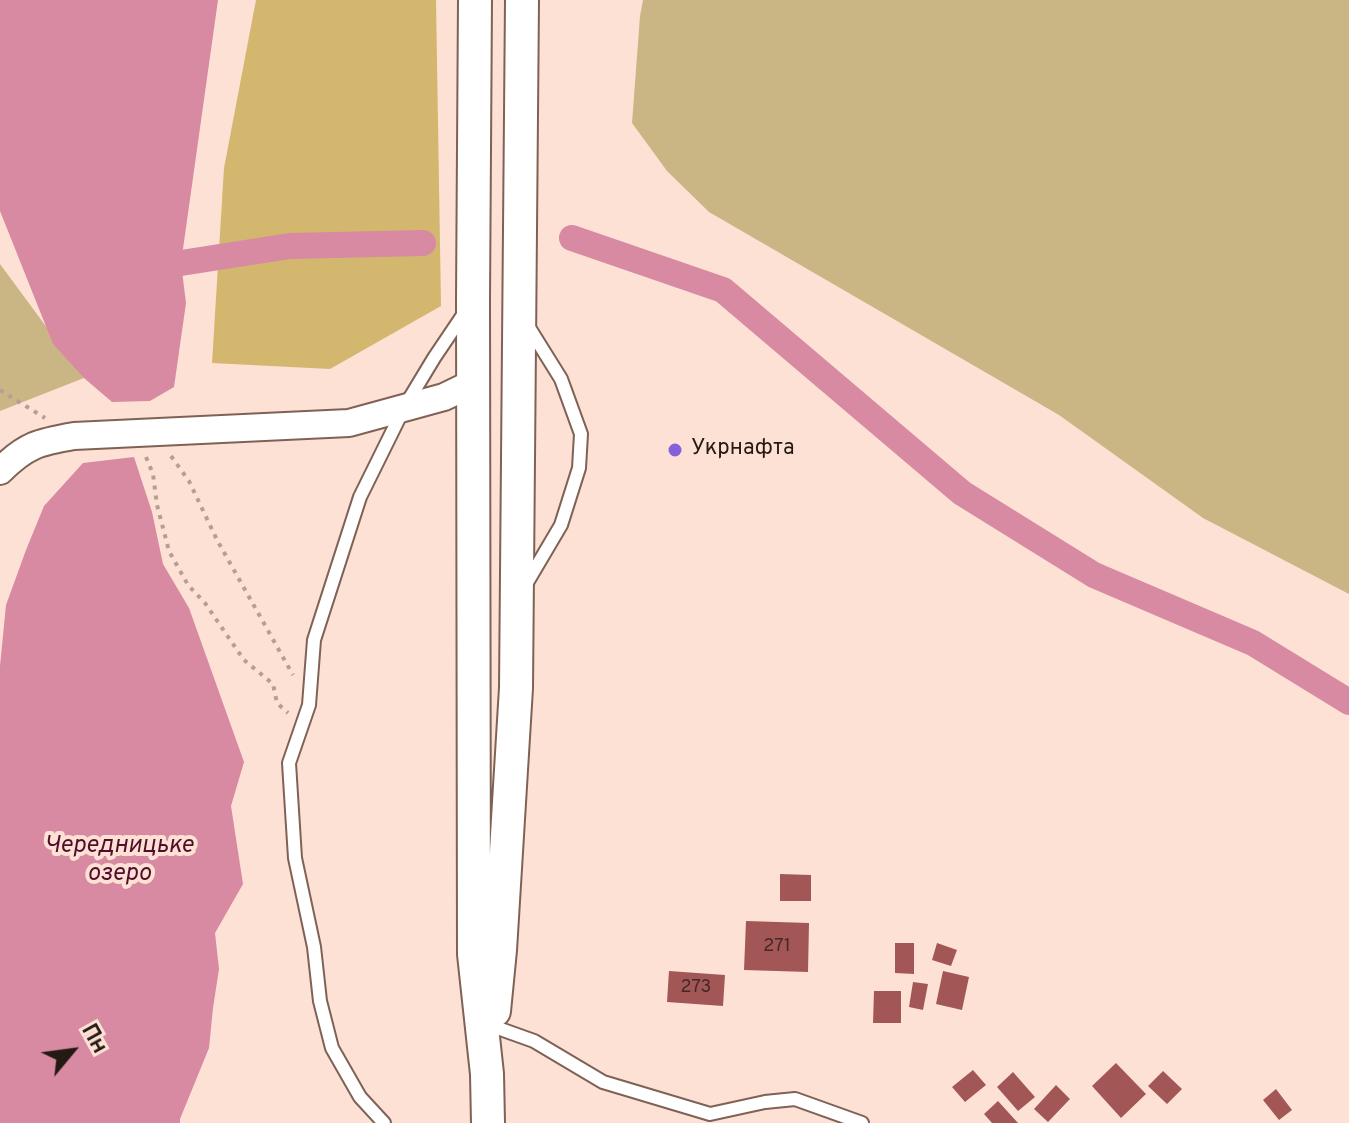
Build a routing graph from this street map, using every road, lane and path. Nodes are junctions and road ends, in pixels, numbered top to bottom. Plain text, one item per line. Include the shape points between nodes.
1 (475, 0) edge
2 (522, 0) edge
3 (473, 299) junction
4 (519, 312) junction
5 (473, 383) junction
6 (0, 390) edge
7 (405, 406) junction
8 (144, 432) junction
9 (74, 436) junction
10 (0, 471) edge
11 (517, 599) junction
12 (309, 705) junction
13 (302, 725) junction
14 (492, 1026) junction
15 (487, 1074) junction
16 (384, 1123) edge
17 (488, 1123) edge
18 (862, 1123) edge

1 - 3 street
2 - 4 street
3 - 5 street
3 - 7 lane
4 - 11 street
4 - 11 lane via 561,379 581,434 579,468 561,525
5 - 7 street
5 - 15 street via 474,954
6 - 9 path
7 - 8 street via 349,423
7 - 12 lane via 360,497 314,640
8 - 9 street
8 - 12 path via 189,481
8 - 13 path via 169,551 244,660 273,684 277,703
9 - 10 street via 40,442
11 - 14 street via 515,719
12 - 13 lane
13 - 16 lane via 289,763 295,858 320,1001 332,1048 360,1097
14 - 15 street
14 - 18 lane via 534,1041 603,1082 710,1114 795,1099
15 - 17 street

